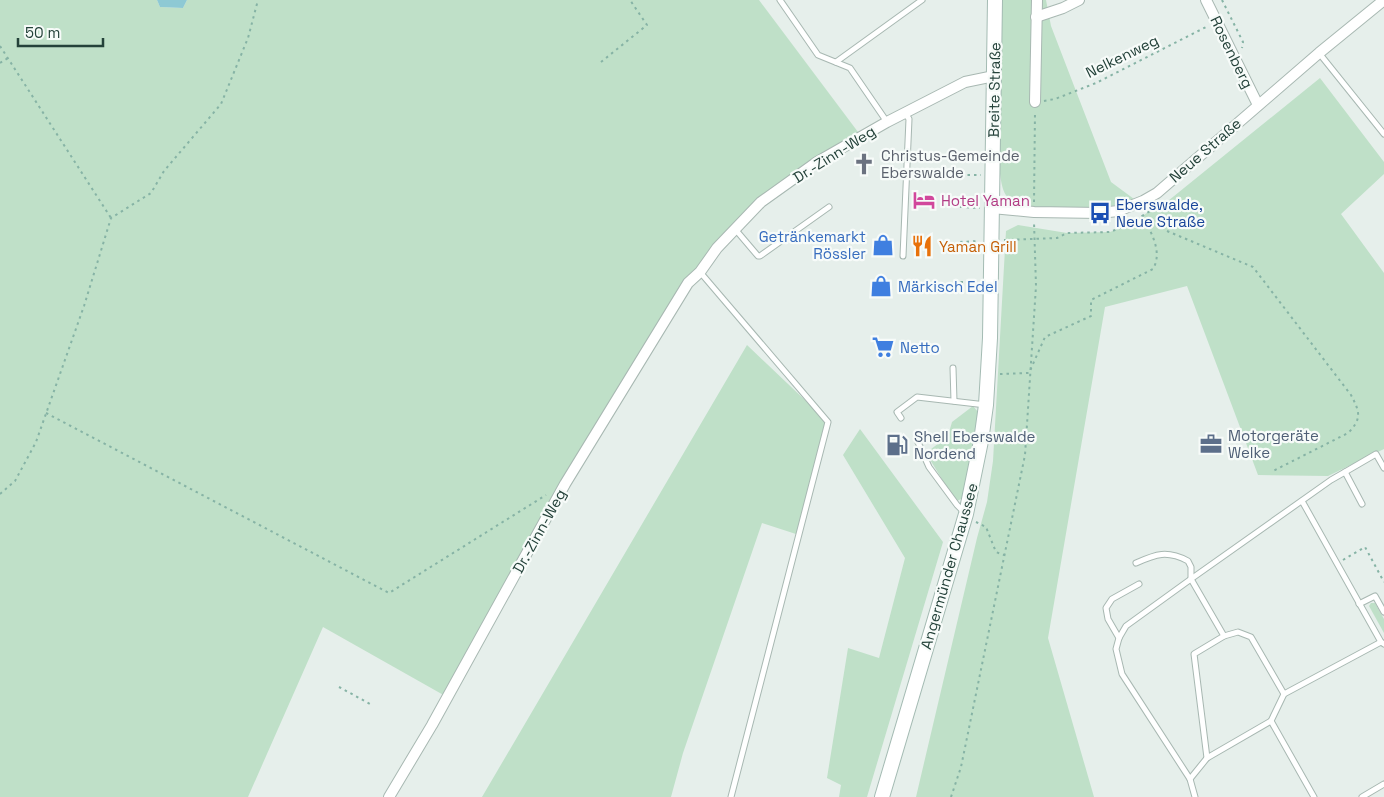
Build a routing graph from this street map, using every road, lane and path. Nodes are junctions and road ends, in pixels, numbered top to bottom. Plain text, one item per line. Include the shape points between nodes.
1 (258, 0) edge
2 (630, 0) edge
3 (780, 0) edge
4 (922, 0) edge
5 (996, 0) edge
6 (1037, 0) edge
7 (1079, 0) edge
8 (1206, 0) edge
9 (1222, 0) edge
10 (1384, 0) edge
11 (1036, 17) junction
12 (1217, 22) junction
13 (0, 46) edge
14 (1319, 53) junction
15 (8, 58) junction
16 (601, 62) dead end
17 (836, 62) junction
18 (1237, 62) junction
19 (0, 63) edge
20 (994, 76) junction
21 (1035, 102) junction
22 (1258, 104) junction
23 (905, 113) junction
24 (887, 122) junction
25 (1384, 134) edge
26 (960, 175) dead end
27 (981, 175) dead end
28 (1157, 193) junction
29 (829, 207) dead end
30 (960, 207) dead end
31 (986, 208) junction
32 (1034, 212) junction
33 (1142, 216) junction
34 (111, 218) junction
35 (735, 229) junction
36 (1167, 231) dead end
37 (1035, 239) junction
38 (991, 240) joint
39 (903, 256) dead end
40 (700, 272) junction
41 (953, 368) dead end
42 (1029, 373) junction
43 (988, 375) junction
44 (954, 401) junction
45 (986, 405) junction
46 (46, 413) junction
47 (901, 418) dead end
48 (917, 440) dead end
49 (1384, 468) edge
50 (1273, 471) dead end
51 (1345, 472) junction
52 (0, 494) edge
53 (548, 494) dead end
54 (1302, 501) junction
55 (1362, 504) dead end
56 (966, 514) junction
57 (1004, 555) junction
58 (1136, 563) dead end
59 (1336, 563) junction
60 (1191, 579) junction
61 (1384, 582) edge
62 (1139, 584) dead end
63 (1359, 604) junction
64 (1384, 612) edge
65 (1224, 636) junction
66 (1119, 638) junction
67 (1382, 643) edge
68 (339, 687) dead end
69 (1284, 694) junction
70 (372, 705) dead end
71 (1272, 721) junction
72 (1207, 758) junction
73 (1190, 779) junction
74 (1384, 784) edge
75 (389, 797) edge
76 (731, 797) edge
77 (882, 797) edge
78 (951, 797) edge
79 (1195, 797) edge
80 (1314, 797) edge
81 (1362, 797) edge

1 - 34 path via 248,38 221,104 164,170 151,193
2 - 16 path via 646,25
3 - 17 lane via 818,55
4 - 17 lane
5 - 20 main road, Breite Straße
6 - 11 street
7 - 11 street
8 - 12 street, Rosenberg
9 - 18 path via 1243,42
10 - 14 street, Neue Straße
11 - 21 street
12 - 18 street, Rosenberg
12 - 21 path, Nelkenweg via 1096,83 1055,99
13 - 15 path
14 - 22 street, Neue Straße
14 - 25 lane
15 - 19 path
15 - 34 path
17 - 24 lane via 850,68
18 - 22 street, Rosenberg
20 - 23 street, Dr.-Zinn-Weg via 965,82
20 - 31 main road, Breite Straße
21 - 32 path
22 - 28 street, Neue Straße
23 - 24 street, Dr.-Zinn-Weg
23 - 39 lane via 909,120
24 - 35 street, Dr.-Zinn-Weg via 817,162 761,202
26 - 27 path
28 - 32 street, Neue Straße via 1109,212
28 - 33 path via 1153,209
29 - 35 lane via 760,256
30 - 31 path
31 - 32 street, Neue Straße
31 - 38 main road, Breite Straße
32 - 37 path
33 - 37 path via 1110,232 1067,233 1056,238
33 - 42 path via 1156,246 1158,260 1153,269 1091,300 1091,316 1045,337
34 - 46 path
35 - 40 street, Dr.-Zinn-Weg
36 - 50 path via 1253,267 1356,404 1357,424 1348,433
37 - 42 path via 1036,286
38 - 43 main road, Angermünder Chaussee
40 - 75 street, Dr.-Zinn-Weg via 688,283 565,484
40 - 76 lane via 828,422
41 - 44 lane
42 - 43 path
42 - 57 path via 1025,455
43 - 45 main road, Angermünder Chaussee
44 - 45 lane
44 - 47 lane via 917,397 897,412
45 - 56 main road, Angermünder Chaussee
46 - 52 path via 36,442 15,481
46 - 53 path via 389,593
48 - 56 lane via 929,467
49 - 51 lane via 1376,454
51 - 54 lane
51 - 55 lane
54 - 59 lane
54 - 60 lane
56 - 57 path via 986,527 996,552
56 - 77 main road, Angermünder Chaussee
57 - 78 path via 961,767
58 - 60 lane via 1154,555 1168,554 1188,561
59 - 61 path via 1364,547
59 - 63 lane
60 - 65 lane
60 - 66 lane via 1126,626
62 - 66 lane via 1112,599 1106,608
63 - 64 lane via 1375,596
63 - 67 lane
65 - 69 lane via 1238,632 1251,637
65 - 72 lane via 1194,654
66 - 73 lane via 1116,649 1122,674
67 - 69 lane
68 - 70 path
69 - 71 lane
71 - 72 lane
71 - 80 lane
72 - 73 lane
73 - 79 lane
74 - 81 lane

